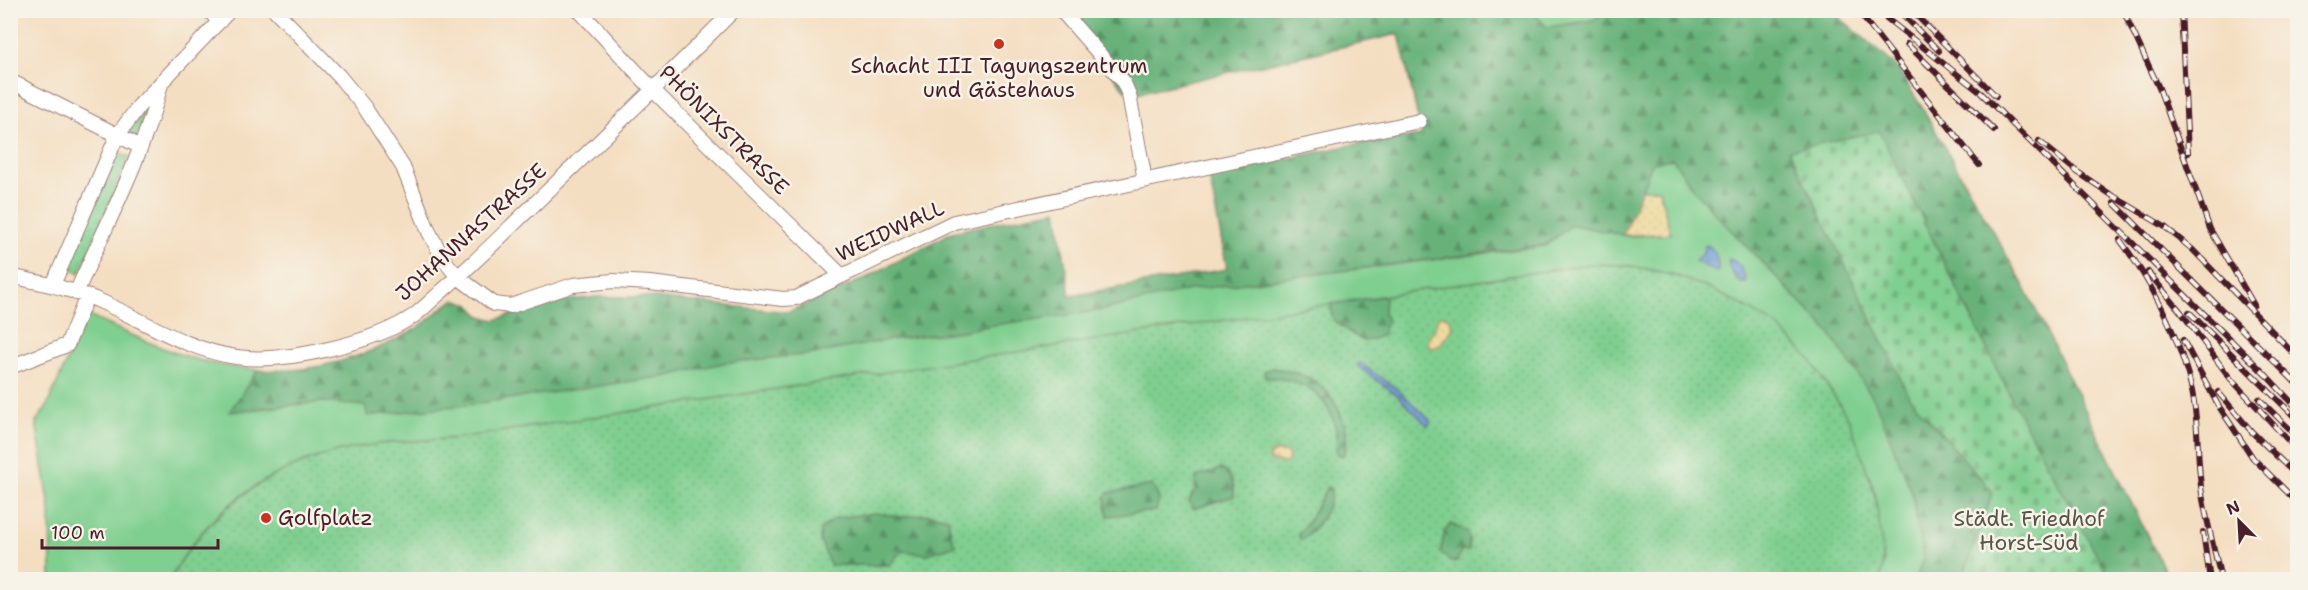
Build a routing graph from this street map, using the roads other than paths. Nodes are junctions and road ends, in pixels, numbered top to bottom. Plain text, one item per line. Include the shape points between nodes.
1 (208, 10) edge
2 (230, 10) edge
3 (275, 10) edge
4 (579, 10) edge
5 (734, 10) edge
6 (1067, 13) edge
7 (220, 21) junction
8 (10, 81) edge
9 (162, 82) junction
10 (654, 91) junction
11 (1419, 121) dead end
12 (117, 136) junction
13 (141, 147) junction
14 (1145, 180) junction
15 (10, 276) edge
16 (842, 276) junction
17 (458, 277) junction
18 (53, 285) junction
19 (82, 295) junction
20 (10, 366) edge

1 - 7 street
2 - 7 street
3 - 17 street, WEIDWALL via 339,76 377,124 403,167 429,232
4 - 10 street, PHÖNIXSTRASSE
5 - 10 street, JOHANNASTRASSE
6 - 14 street via 1123,81
7 - 9 street
8 - 12 street
9 - 12 street
9 - 13 street
10 - 16 street, PHÖNIXSTRASSE
10 - 17 street, JOHANNASTRASSE
11 - 14 street, WEIDWALL
12 - 13 street
12 - 18 street
13 - 19 street
14 - 16 street, WEIDWALL via 954,222
15 - 18 street, JOHANNASTRASSE
16 - 17 street, WEIDWALL via 808,294 783,299 613,281 573,285 512,306 494,304
17 - 19 street, JOHANNASTRASSE via 414,315 381,332 342,345 265,359 218,354 189,344
18 - 19 street, JOHANNASTRASSE
19 - 20 street via 67,345

